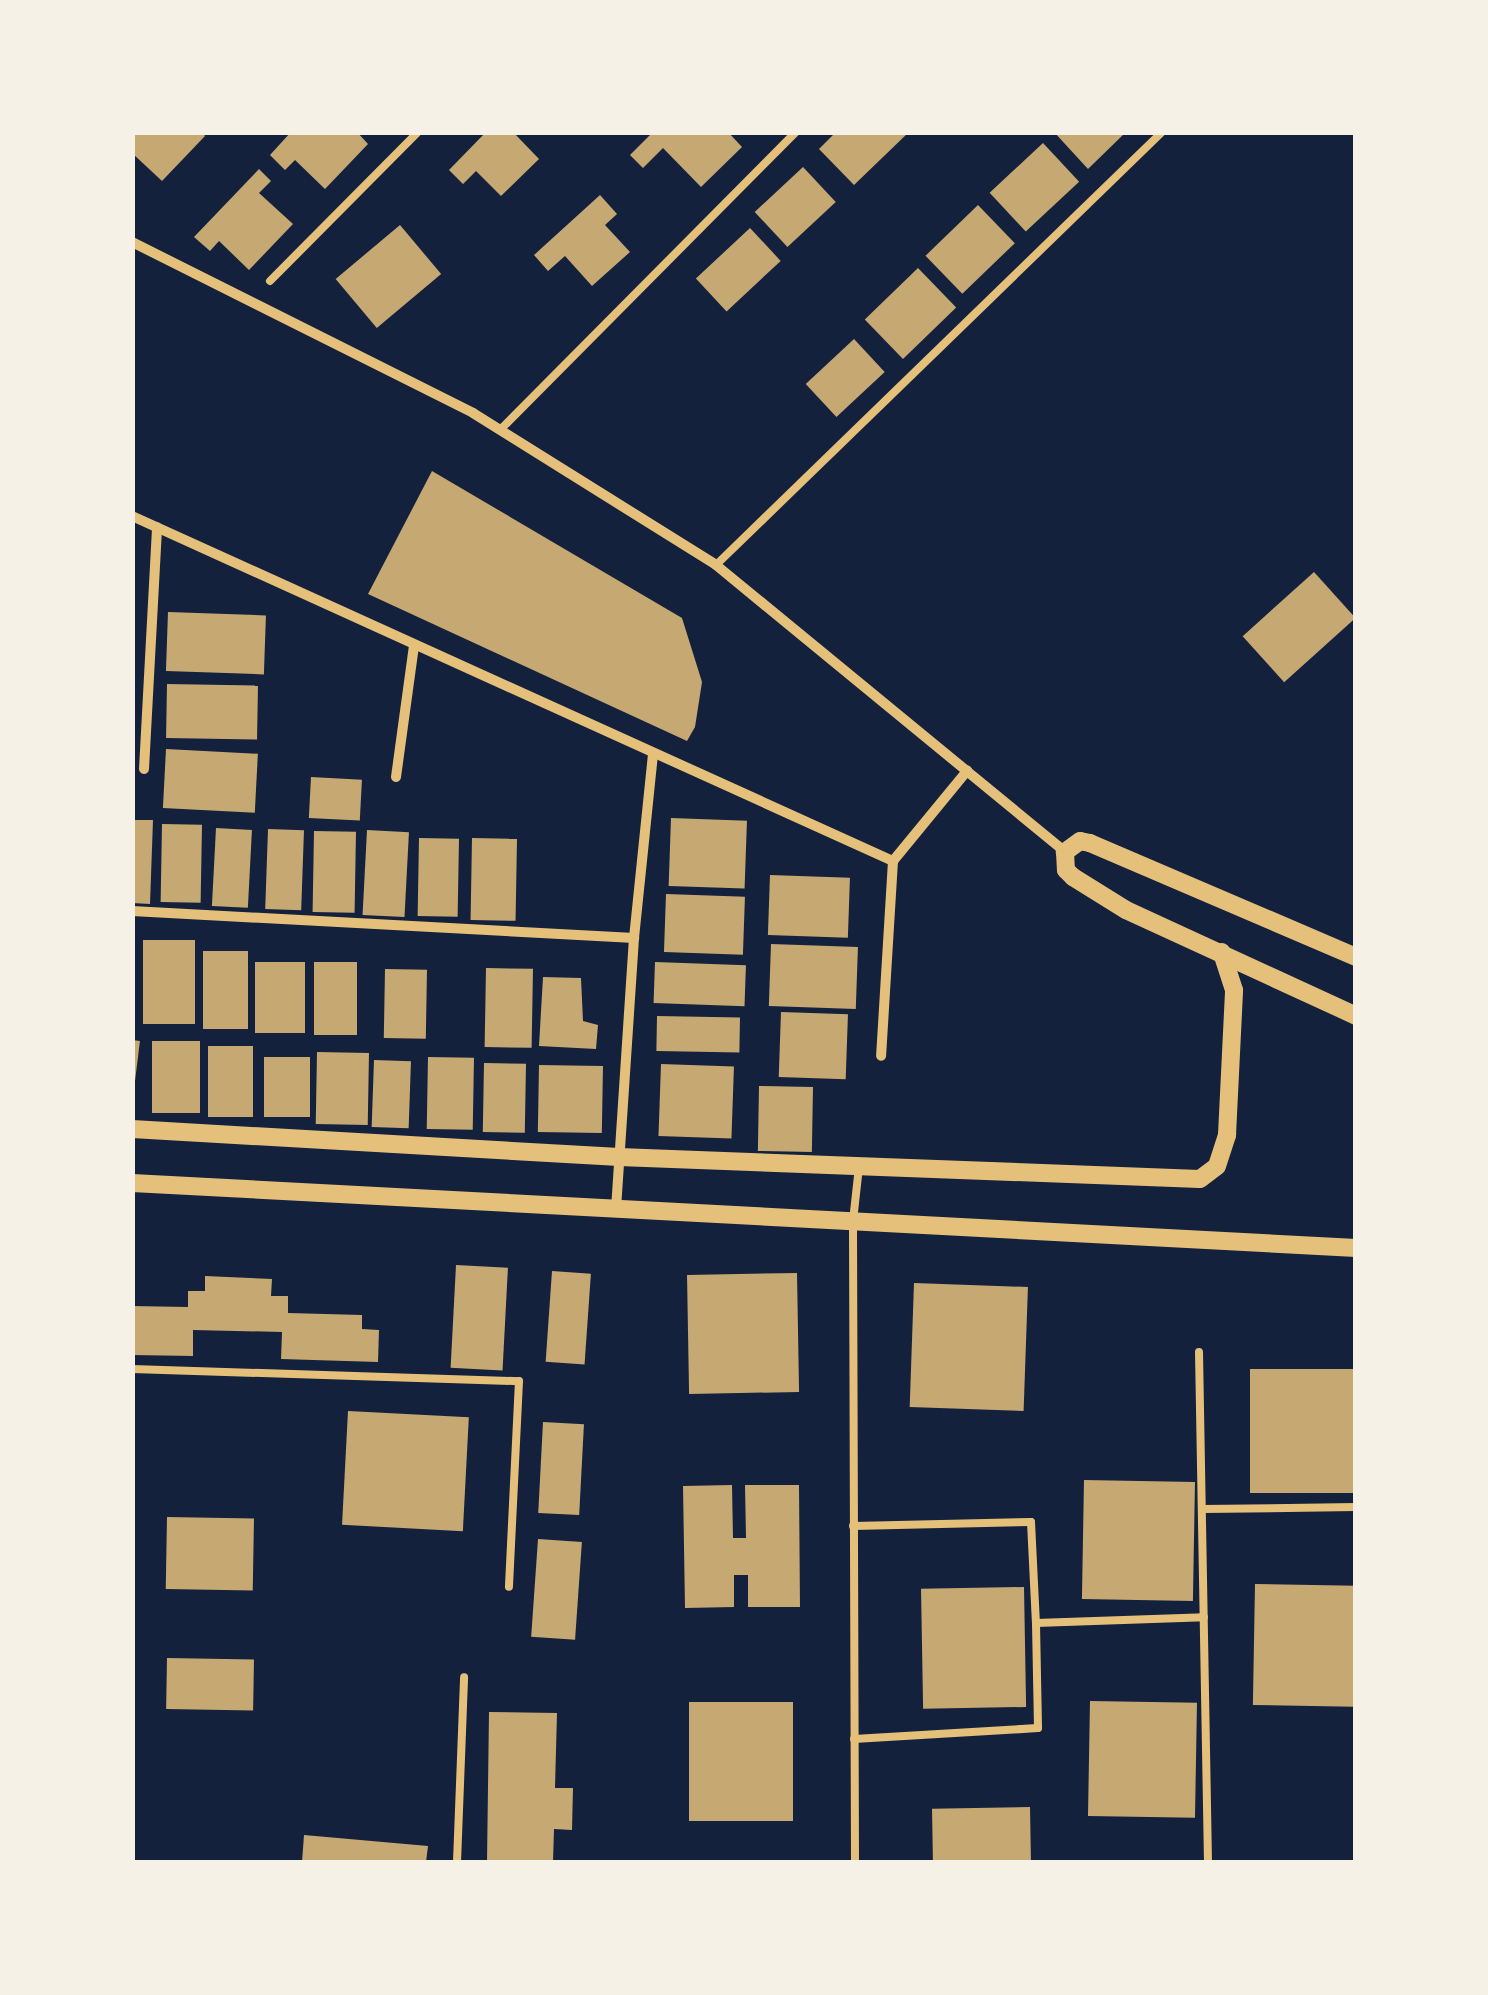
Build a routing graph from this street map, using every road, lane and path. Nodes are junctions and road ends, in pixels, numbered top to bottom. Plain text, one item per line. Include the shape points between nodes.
1 (418, 132) edge
2 (796, 132) edge
3 (1162, 132) edge
4 (132, 242) edge
5 (270, 281) dead end
6 (500, 428) junction
7 (132, 516) edge
8 (157, 527) junction
9 (716, 565) junction
10 (414, 645) junction
11 (654, 754) junction
12 (144, 769) dead end
13 (967, 771) junction
14 (396, 777) dead end
15 (1065, 852) junction
16 (893, 861) junction
17 (132, 912) edge
18 (634, 938) junction
19 (1222, 952) junction
20 (1356, 957) edge
21 (1356, 1016) edge
22 (881, 1056) dead end
23 (132, 1129) edge
24 (619, 1157) junction
25 (859, 1166) junction
26 (132, 1182) edge
27 (616, 1208) junction
28 (853, 1221) junction
29 (1356, 1248) edge
30 (1199, 1352) dead end
31 (132, 1369) edge
32 (1356, 1506) edge
33 (1202, 1509) junction
34 (853, 1526) junction
35 (509, 1588) dead end
36 (1204, 1617) junction
37 (1036, 1623) junction
38 (464, 1677) dead end
39 (854, 1739) junction
40 (457, 1862) edge
41 (855, 1862) edge
42 (1208, 1862) edge

1 - 5 lane
2 - 6 lane
3 - 9 lane
4 - 6 street
6 - 9 street
7 - 8 street
8 - 10 street
8 - 12 street
9 - 13 street
10 - 11 street
10 - 14 street
11 - 16 street
11 - 18 street
13 - 15 street
13 - 16 street
15 - 19 street via 1073,878 1126,910
15 - 20 street via 1080,841 1090,843
16 - 22 street
17 - 18 street
18 - 24 street
19 - 21 street
19 - 25 street via 1234,990 1228,1136 1218,1166 1200,1179
23 - 24 street
24 - 25 street
24 - 27 street
25 - 28 lane
26 - 27 street
27 - 28 street
28 - 29 street
28 - 34 lane
30 - 33 lane
31 - 35 lane via 519,1381
32 - 33 lane
33 - 36 lane
34 - 37 lane via 1031,1522
34 - 39 lane
36 - 37 lane
36 - 42 lane
37 - 39 lane via 1038,1728
38 - 40 lane
39 - 41 lane

